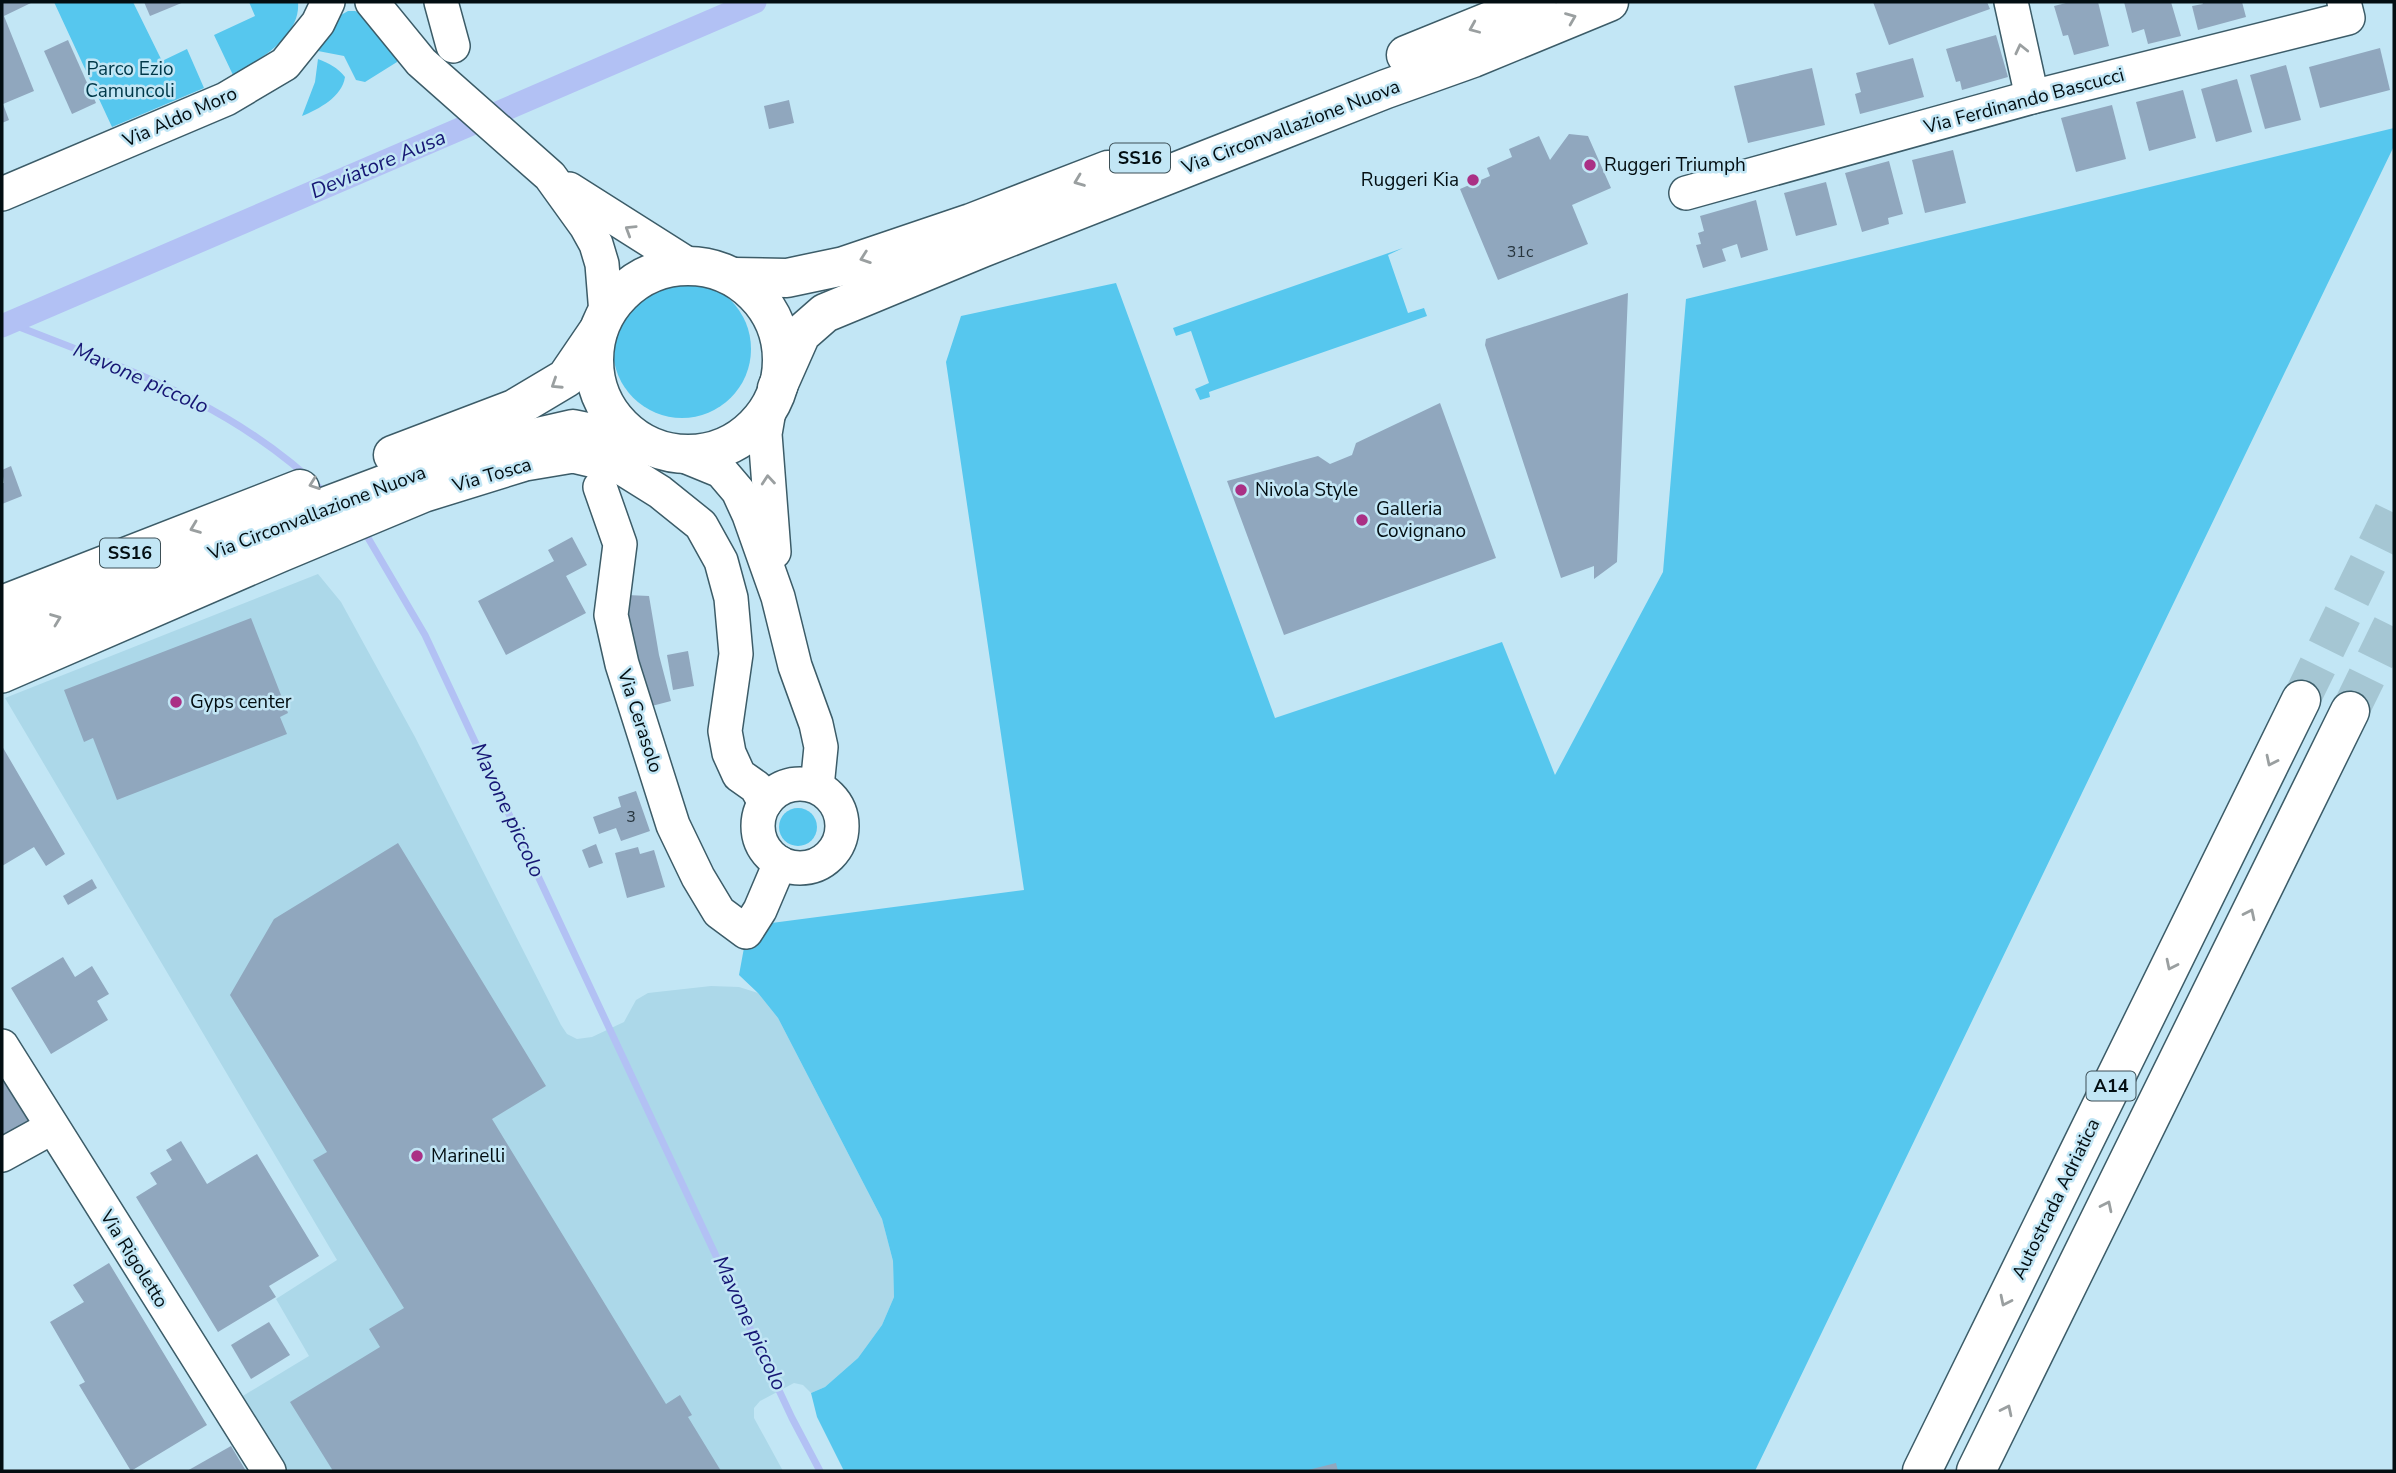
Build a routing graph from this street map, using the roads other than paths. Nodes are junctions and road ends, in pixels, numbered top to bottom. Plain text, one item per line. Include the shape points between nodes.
1 (328, 2) edge
2 (372, 2) edge
3 (441, 2) edge
4 (1537, 2) edge
5 (1609, 2) edge
6 (2011, 2) edge
7 (2344, 2) edge
8 (453, 46) dead end
9 (2032, 97) junction
10 (550, 176) junction
11 (1686, 193) dead end
12 (2, 194) edge
13 (689, 265) junction
14 (734, 277) junction
15 (602, 322) junction
16 (774, 397) junction
17 (660, 448) junction
18 (412, 473) junction
19 (600, 487) dead end
20 (270, 528) junction
21 (778, 597) junction
22 (2, 605) edge
23 (2, 640) edge
24 (2, 676) edge
25 (2301, 700) tunnel mouth
26 (2350, 711) tunnel mouth
27 (817, 788) junction
28 (765, 803) junction
29 (780, 863) junction
30 (2, 1046) edge
31 (51, 1128) junction
32 (2, 1155) edge
33 (268, 1471) edge
34 (1922, 1471) edge
35 (1976, 1471) edge

1 - 12 street, Via Aldo Moro via 318,23 285,64 226,99
2 - 10 street via 421,62
3 - 8 street
4 -> 14 main road, Via Circonvallazione Nuova / SS16 via 971,223 844,266 787,278
16 -> 5 main road, Via Circonvallazione Nuova / SS16 via 801,334 825,313
9 -> 6 street
7 - 9 street, Via Ferdinando Bascucci via 2348,18
9 - 11 street, Via Ferdinando Bascucci
13 -> 10 street
10 - 15 street via 596,244 602,264
13 - 14 main road, SS16
13 - 15 main road, SS16 via 640,278 615,300
14 - 16 main road, SS16 via 762,301 778,334 782,352
15 - 17 main road via 594,349 597,386 614,419
15 -> 18 main road, Via Circonvallazione Nuova / SS16 via 566,378
16 - 17 main road, SS16 via 760,421 731,443 696,454
21 -> 16 street via 765,434
17 - 18 main road, Via Circonvallazione Nuova / SS16 via 573,429
17 - 21 street via 721,471 738,491
18 - 20 main road, Via Circonvallazione Nuova / SS16
18 - 20 street, Via Tosca
18 - 28 street, Via Tosca via 573,456 620,467 701,526 721,561 731,598 736,654 725,731 729,752 739,775 756,787
19 - 29 street, Via Cerasolo via 620,544 611,615 622,664 669,813 698,877 719,912 746,932
20 -> 22 main road, Via Circonvallazione Nuova / SS16
23 -> 20 main road, Via Circonvallazione Nuova / SS16
20 - 24 street, Via Tosca
21 - 27 street via 821,747
25 -> 34 main road, Autostrada Adriatica / A14
35 -> 26 main road, A14
27 - 28 street via 794,784
27 - 29 street via 836,805 841,818 838,844 819,864 806,868
28 - 29 street via 758,830 769,855
30 - 31 street, Via Rigoletto
31 - 32 street
31 - 33 street, Via Rigoletto

